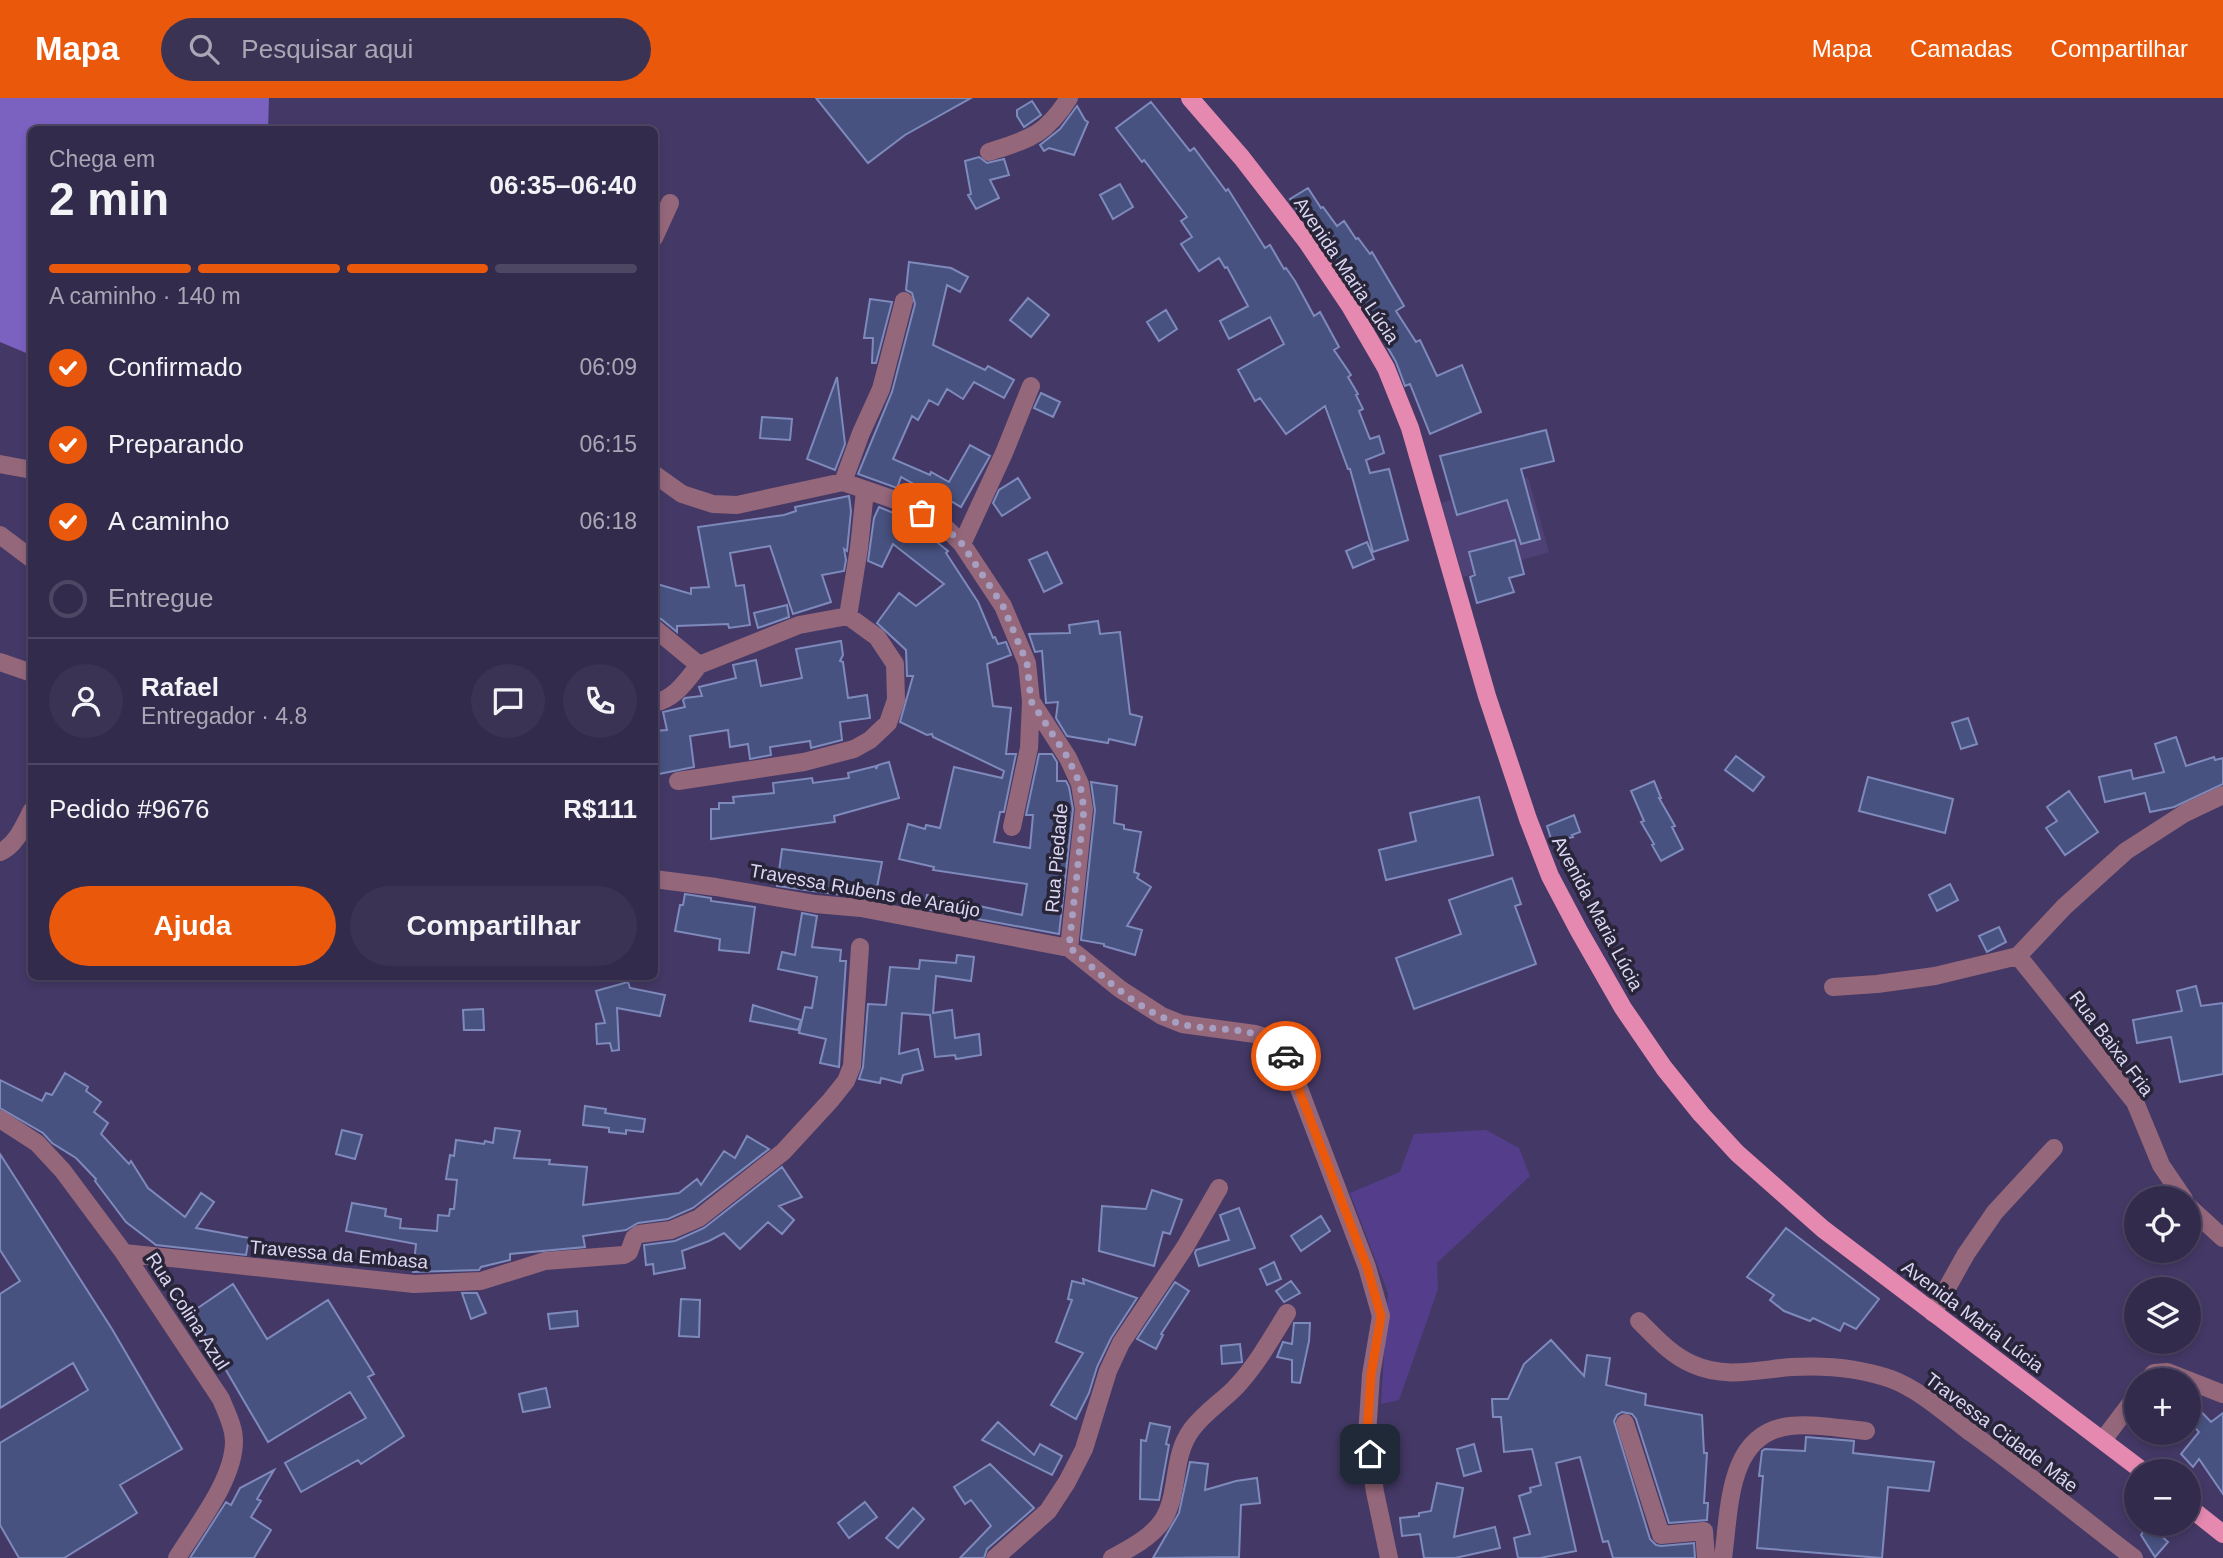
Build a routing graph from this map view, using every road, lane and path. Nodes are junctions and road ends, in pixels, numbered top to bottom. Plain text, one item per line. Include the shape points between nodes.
1 (1069, 98) edge
2 (1190, 98) edge
3 (989, 152) dead end
4 (670, 203) dead end
5 (658, 229) edge
6 (904, 301) dead end
7 (1031, 386) dead end
8 (0, 464) edge
9 (28, 469) edge
10 (658, 477) edge
11 (843, 482) junction
12 (865, 491) junction
13 (0, 535) edge
14 (962, 544) junction
15 (28, 556) edge
16 (848, 616) junction
17 (658, 631) edge
18 (0, 662) edge
19 (699, 665) junction
20 (28, 672) edge
21 (1031, 701) junction
22 (658, 702) edge
23 (678, 781) dead end
24 (2223, 795) edge
25 (28, 817) edge
26 (1012, 827) dead end
27 (0, 852) edge
28 (658, 880) edge
29 (860, 947) dead end
30 (1069, 947) junction
31 (2018, 956) junction
32 (1833, 987) dead end
33 (0, 1119) edge
34 (2054, 1149) dead end
35 (2175, 1186) edge
36 (1219, 1188) dead end
37 (2201, 1218) edge
38 (2223, 1238) edge
39 (124, 1253) junction
40 (1933, 1312) junction
41 (1287, 1313) dead end
42 (1639, 1321) dead end
43 (2201, 1385) edge
44 (2223, 1394) edge
45 (2124, 1412) edge
46 (1625, 1423) dead end
47 (1866, 1431) dead end
48 (2103, 1440) junction
49 (2127, 1459) edge
50 (2201, 1517) edge
51 (2223, 1534) edge
52 (1133, 1553) edge
53 (177, 1558) edge
54 (995, 1558) edge
55 (1112, 1558) edge
56 (1390, 1558) edge
57 (1706, 1558) edge
58 (1723, 1558) edge
59 (2134, 1558) edge

1 - 3 street via 1052,124 1032,138
2 - 40 main road, Avenida Maria Lúcia via 1307,242 1386,368 1410,428 1487,696 1528,819 1550,876 1623,1008 1664,1068 1737,1153 1823,1229
4 - 5 street
6 - 11 street via 881,389
7 - 14 street
8 - 9 street
10 - 11 street via 682,494 713,504 737,505
11 - 12 street
12 - 14 street via 904,503 945,527
12 - 16 street
13 - 15 street
14 - 21 street via 1003,606 1027,663
16 - 19 street via 799,625
16 - 23 street via 877,637 895,664 896,700 888,723 854,750
17 - 19 street
18 - 20 street
19 - 22 street via 684,685
21 - 26 street via 1029,748
21 - 30 street, Rua Piedade via 1068,758 1080,784 1084,809
24 - 31 street via 2126,851
25 - 27 street via 14,841
28 - 30 street, Travessa Rubens de Araújo via 861,908
29 - 39 street, Travessa da Embasa via 852,1066 846,1081 783,1152 723,1201 671,1230 639,1234 624,1255 545,1261 481,1281 414,1284
30 - 56 street via 1162,1016 1182,1024 1265,1037 1287,1057 1367,1267 1381,1316 1367,1435
31 - 32 street via 1935,976
31 - 35 street, Rua Baixa Fria via 2135,1102 2161,1165
33 - 39 street, Rua Colina Azul via 37,1143 63,1171
34 - 40 street via 1995,1212
36 - 54 street via 1121,1343 1084,1449 1067,1482 1048,1511
37 - 38 street
39 - 53 street, Rua Colina Azul via 220,1399 234,1439 226,1477
40 - 48 main road, Avenida Maria Lúcia
41 - 52 street via 1250,1370 1183,1442 1163,1520
42 - 59 street, Travessa Cidade Mãe via 1671,1351 1713,1371 1731,1374 1827,1367 1892,1380 2013,1463
43 - 44 street
45 - 48 street
46 - 57 street via 1661,1535 1703,1531
47 - 58 street via 1793,1425 1760,1437 1739,1462
48 - 49 main road, Avenida Maria Lúcia
50 - 51 main road
52 - 55 street

